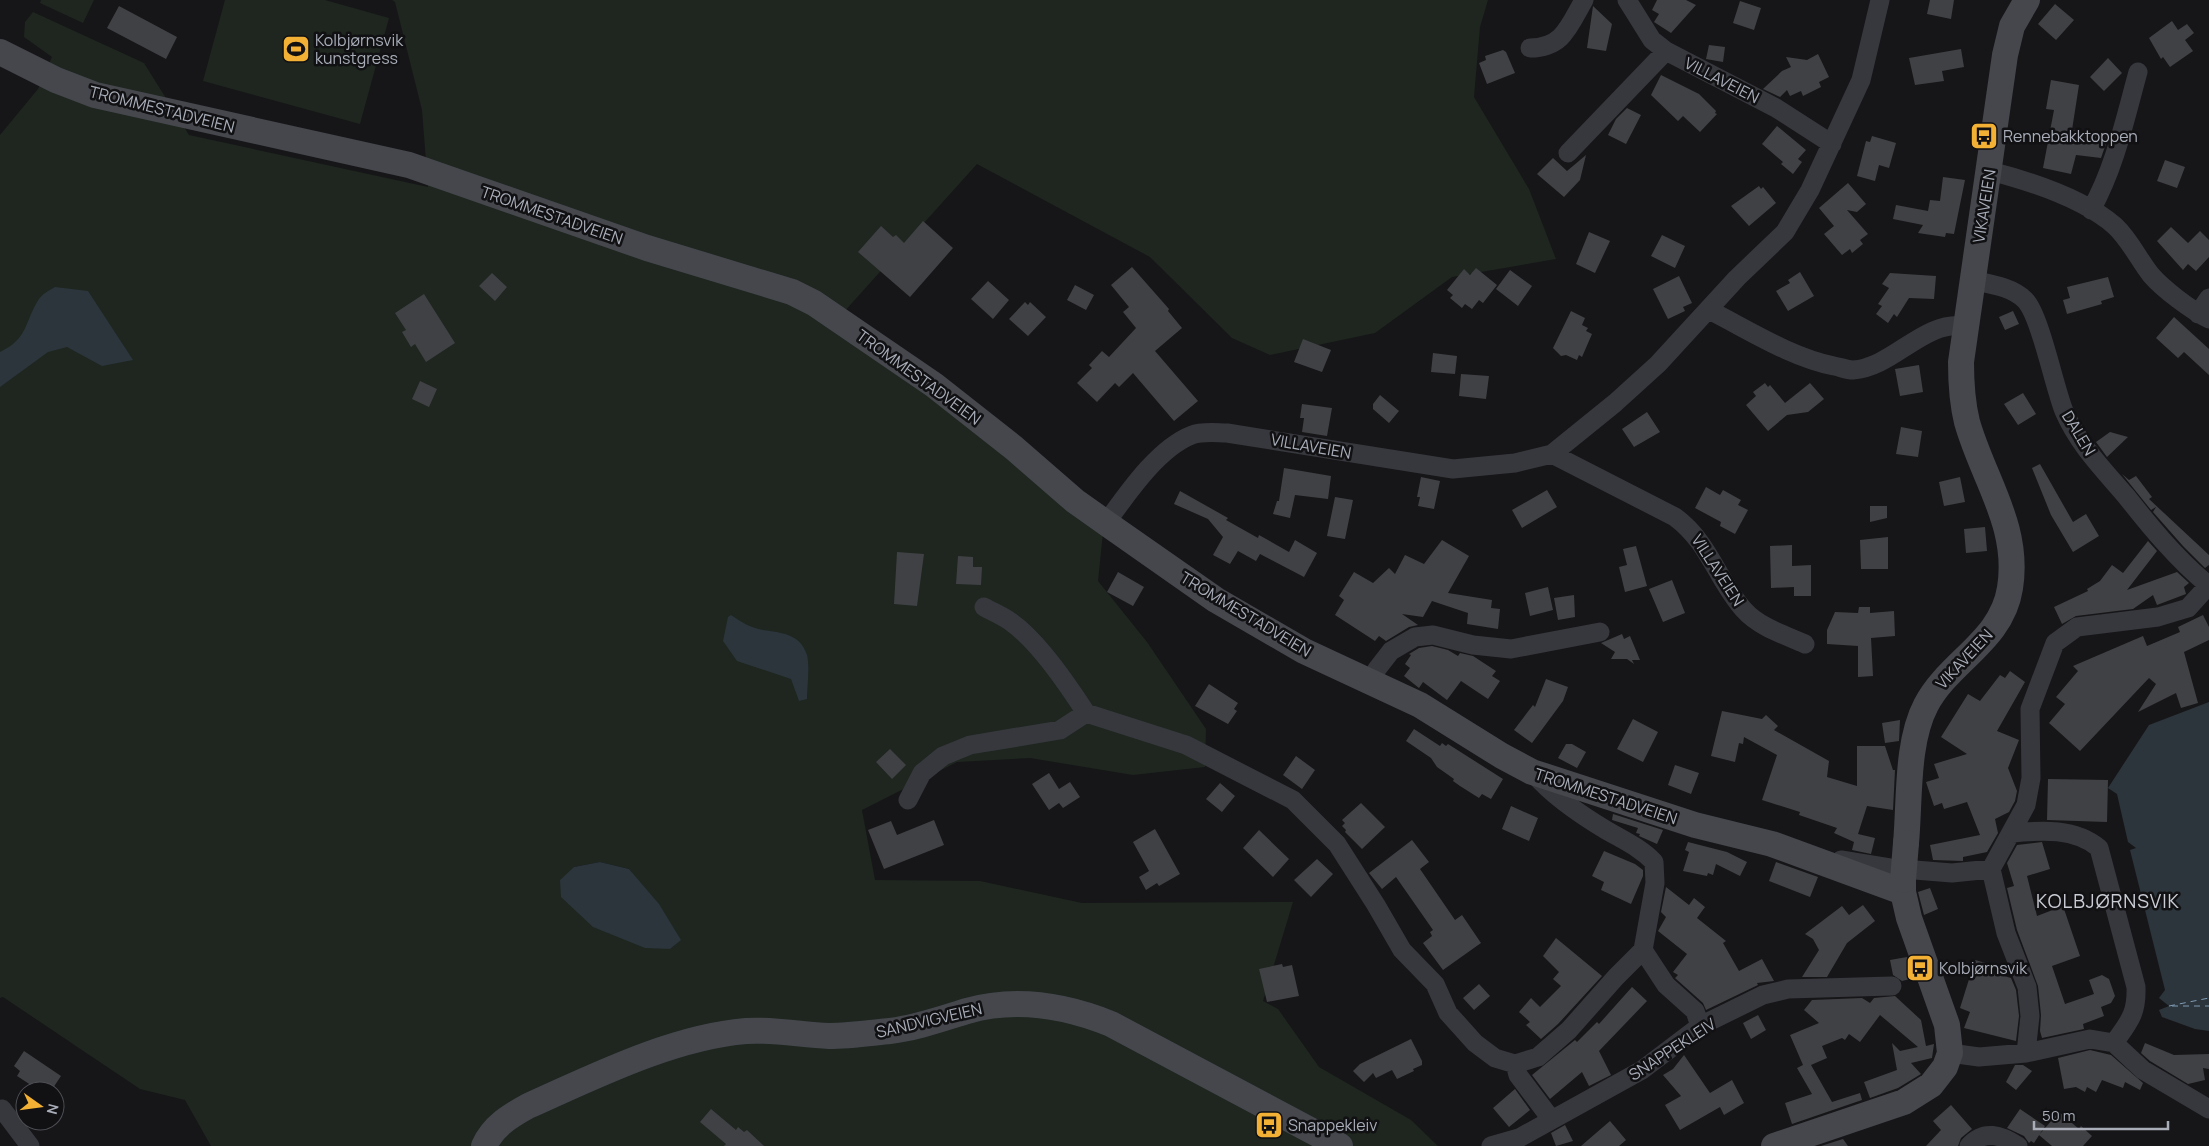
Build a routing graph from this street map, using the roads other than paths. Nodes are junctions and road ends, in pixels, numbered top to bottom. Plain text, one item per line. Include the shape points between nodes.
1 (1584, 0) edge
2 (1628, 0) edge
3 (1880, 0) edge
4 (2025, 0) edge
5 (1530, 48) dead end
6 (1666, 51) junction
7 (0, 52) edge
8 (2138, 72) dead end
9 (1832, 144) junction
10 (1568, 153) dead end
11 (1990, 171) junction
12 (2091, 210) junction
13 (1972, 280) junction
14 (2209, 298) edge
15 (1709, 310) junction
16 (2204, 316) edge
17 (1965, 326) junction
18 (1552, 454) junction
19 (1106, 523) junction
20 (2208, 585) edge
21 (984, 607) dead end
22 (1600, 632) dead end
23 (1805, 644) dead end
24 (1371, 682) junction
25 (1086, 713) junction
26 (1532, 772) junction
27 (908, 800) dead end
28 (2012, 833) junction
29 (1772, 844) junction
30 (1991, 869) junction
31 (1903, 886) junction
32 (1644, 950) junction
33 (1892, 986) dead end
34 (1700, 1026) junction
35 (2114, 1043) junction
36 (1950, 1053) junction
37 (2026, 1053) junction
38 (1515, 1064) junction
39 (2, 1108) dead end
40 (2209, 1109) edge
41 (1551, 1119) junction
42 (1807, 1143) edge
43 (30, 1146) edge
44 (484, 1146) edge
45 (1340, 1146) edge
46 (1492, 1146) edge
47 (1774, 1146) edge
48 (1969, 1146) edge
49 (2018, 1146) edge

1 - 5 street via 1562,38 1545,48
2 - 6 street, VILLAVEIEN via 1652,40
3 - 9 street, VILLAVEIEN via 1861,80
4 - 11 main road, VIKAVEIEN via 2008,40
6 - 9 street, VILLAVEIEN via 1776,108
6 - 10 street
7 - 19 main road, TROMMESTADVEIEN via 94,95 409,164 647,248 792,292 814,303 934,385
8 - 12 street via 2113,161
9 - 15 street, VILLAVEIEN via 1785,232
11 - 12 street via 2066,197
11 - 13 main road, VIKAVEIEN
12 - 16 street via 2115,226 2152,276
13 - 17 main road, VIKAVEIEN
13 - 20 street, DALEN via 2006,289 2025,300 2036,321 2065,412 2082,444 2171,553
14 - 16 street
15 - 17 street via 1789,351 1820,363 1852,370 1906,348 1932,331 1952,324
15 - 18 street, VILLAVEIEN via 1658,364
17 - 31 main road, VIKAVEIEN, bridge via 1961,362 1963,401 1974,442 2003,513 2009,536 2012,574 2006,606 1998,622 1977,648 1937,686 1918,725 1911,770
18 - 19 street, VILLAVEIEN via 1515,463 1453,469 1227,433 1193,434 1172,446 1150,468
18 - 23 street, VILLAVEIEN via 1675,517 1692,530 1744,611 1763,625
19 - 24 main road, TROMMESTADVEIEN via 1216,600 1304,651
20 - 28 street via 2188,608 2158,617 2077,627 2054,643 2030,709 2031,778 2026,805
21 - 25 street via 1012,623 1064,678
22 - 24 street via 1511,649 1473,645 1433,635 1415,637 1391,651 1376,669
24 - 26 main road, TROMMESTADVEIEN via 1420,705
25 - 27 street via 1060,730 970,744 943,756 922,773
25 - 38 street via 1186,744 1293,800 1337,844 1402,950 1435,984 1448,1013 1475,1043 1495,1058
26 - 29 main road, TROMMESTADVEIEN via 1695,825
26 - 32 street via 1548,789 1645,852 1654,862 1655,883
28 - 30 street
28 - 35 street via 2047,830 2089,840 2099,848 2136,987 2137,1005 2132,1018
29 - 30 street, TROMMESTADVEIEN via 1890,868 1952,873
29 - 31 main road, TROMMESTADVEIEN
30 - 37 street via 2006,933 2027,987 2030,1016
31 - 36 main road, VIKAVEIEN via 1947,1025
32 - 34 street via 1666,986 1695,1011
32 - 38 street via 1563,1035 1538,1057
33 - 34 street, SNAPPEKLEIV via 1788,989 1763,995
34 - 41 street, SNAPPEKLEIV via 1642,1070
35 - 37 street via 2090,1039
35 - 40 street via 2143,1070
36 - 37 street via 1979,1057
36 - 42 main road via 1939,1077 1921,1093
38 - 41 street via 1518,1075
39 - 43 street
41 - 46 street, SNAPPEKLEIV via 1518,1138
42 - 47 main road
44 - 45 main road, SANDVIGVEIEN via 491,1133 507,1118 528,1106 681,1043 748,1031 831,1036 885,1032 984,1007 1020,1004 1057,1006 1111,1024
48 - 49 street via 1979,1136 1994,1134

